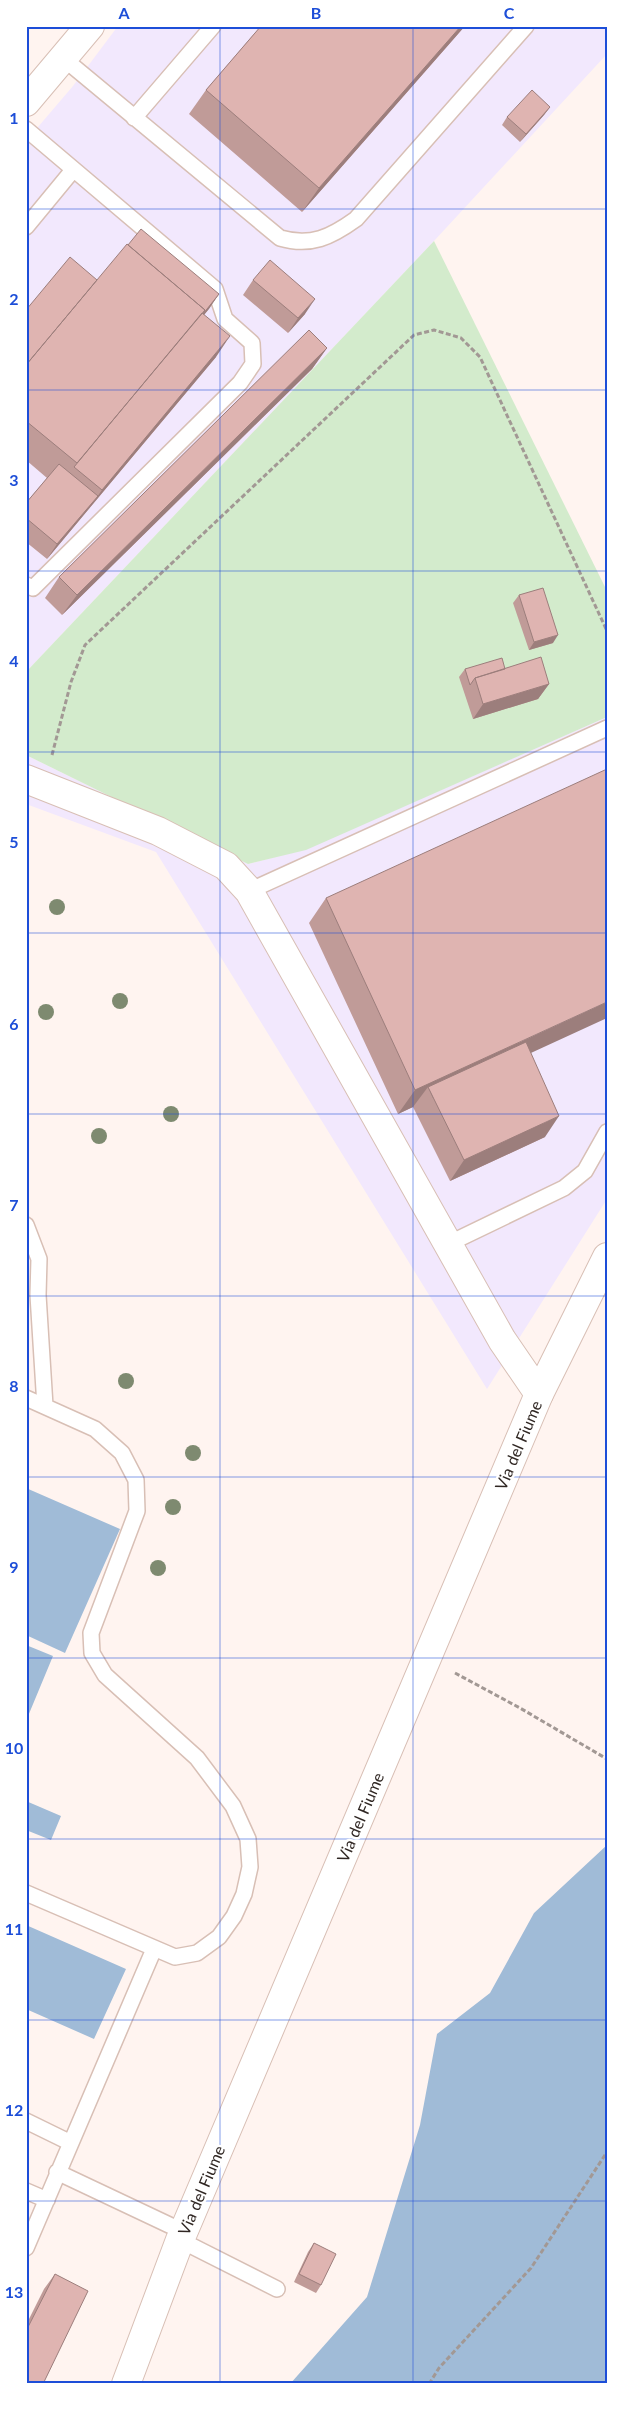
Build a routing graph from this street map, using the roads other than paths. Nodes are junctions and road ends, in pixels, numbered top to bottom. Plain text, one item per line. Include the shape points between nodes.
1 (90, 26) edge
2 (213, 26) edge
3 (526, 26) edge
4 (64, 58) junction
5 (26, 102) edge
6 (134, 118) junction
7 (26, 129) edge
8 (74, 170) junction
9 (26, 227) edge
10 (26, 585) edge
11 (607, 728) edge
12 (32, 782) edge
13 (249, 891) junction
14 (607, 1132) edge
15 (26, 1225) edge
16 (448, 1244) junction
17 (607, 1257) edge
18 (540, 1394) junction
19 (26, 1398) edge
20 (45, 1406) junction
21 (26, 1893) edge
22 (154, 1949) junction
23 (26, 2121) edge
24 (71, 2142) junction
25 (57, 2172) junction
26 (26, 2191) edge
27 (47, 2200) junction
28 (182, 2236) junction
29 (26, 2248) edge
30 (277, 2289) dead end
31 (126, 2384) edge

1 - 4 street
2 - 6 lane
3 - 6 lane via 356,219 338,232 314,241 298,243 280,238
4 - 5 street
4 - 6 lane
7 - 8 lane
8 - 9 lane
8 - 10 lane via 216,290 225,319 252,343 252,364 240,383 33,588
11 - 13 lane
12 - 13 street via 158,831 226,866
13 - 16 street
14 - 16 lane via 585,1171 564,1188
15 - 20 lane via 40,1259 38,1295
16 - 18 street via 502,1340
17 - 18 street, Via del Fiume
18 - 28 street, Via del Fiume
19 - 20 lane
20 - 22 lane via 95,1429 122,1453 136,1480 137,1511 91,1633 92,1653 105,1675 197,1758 233,1806 248,1839 250,1867 244,1894 219,1937 197,1953 175,1957
21 - 22 lane
22 - 24 lane
23 - 24 lane
24 - 25 lane
25 - 27 lane
25 - 28 lane
26 - 27 lane
27 - 29 lane
28 - 30 lane
28 - 31 street, Via del Fiume

